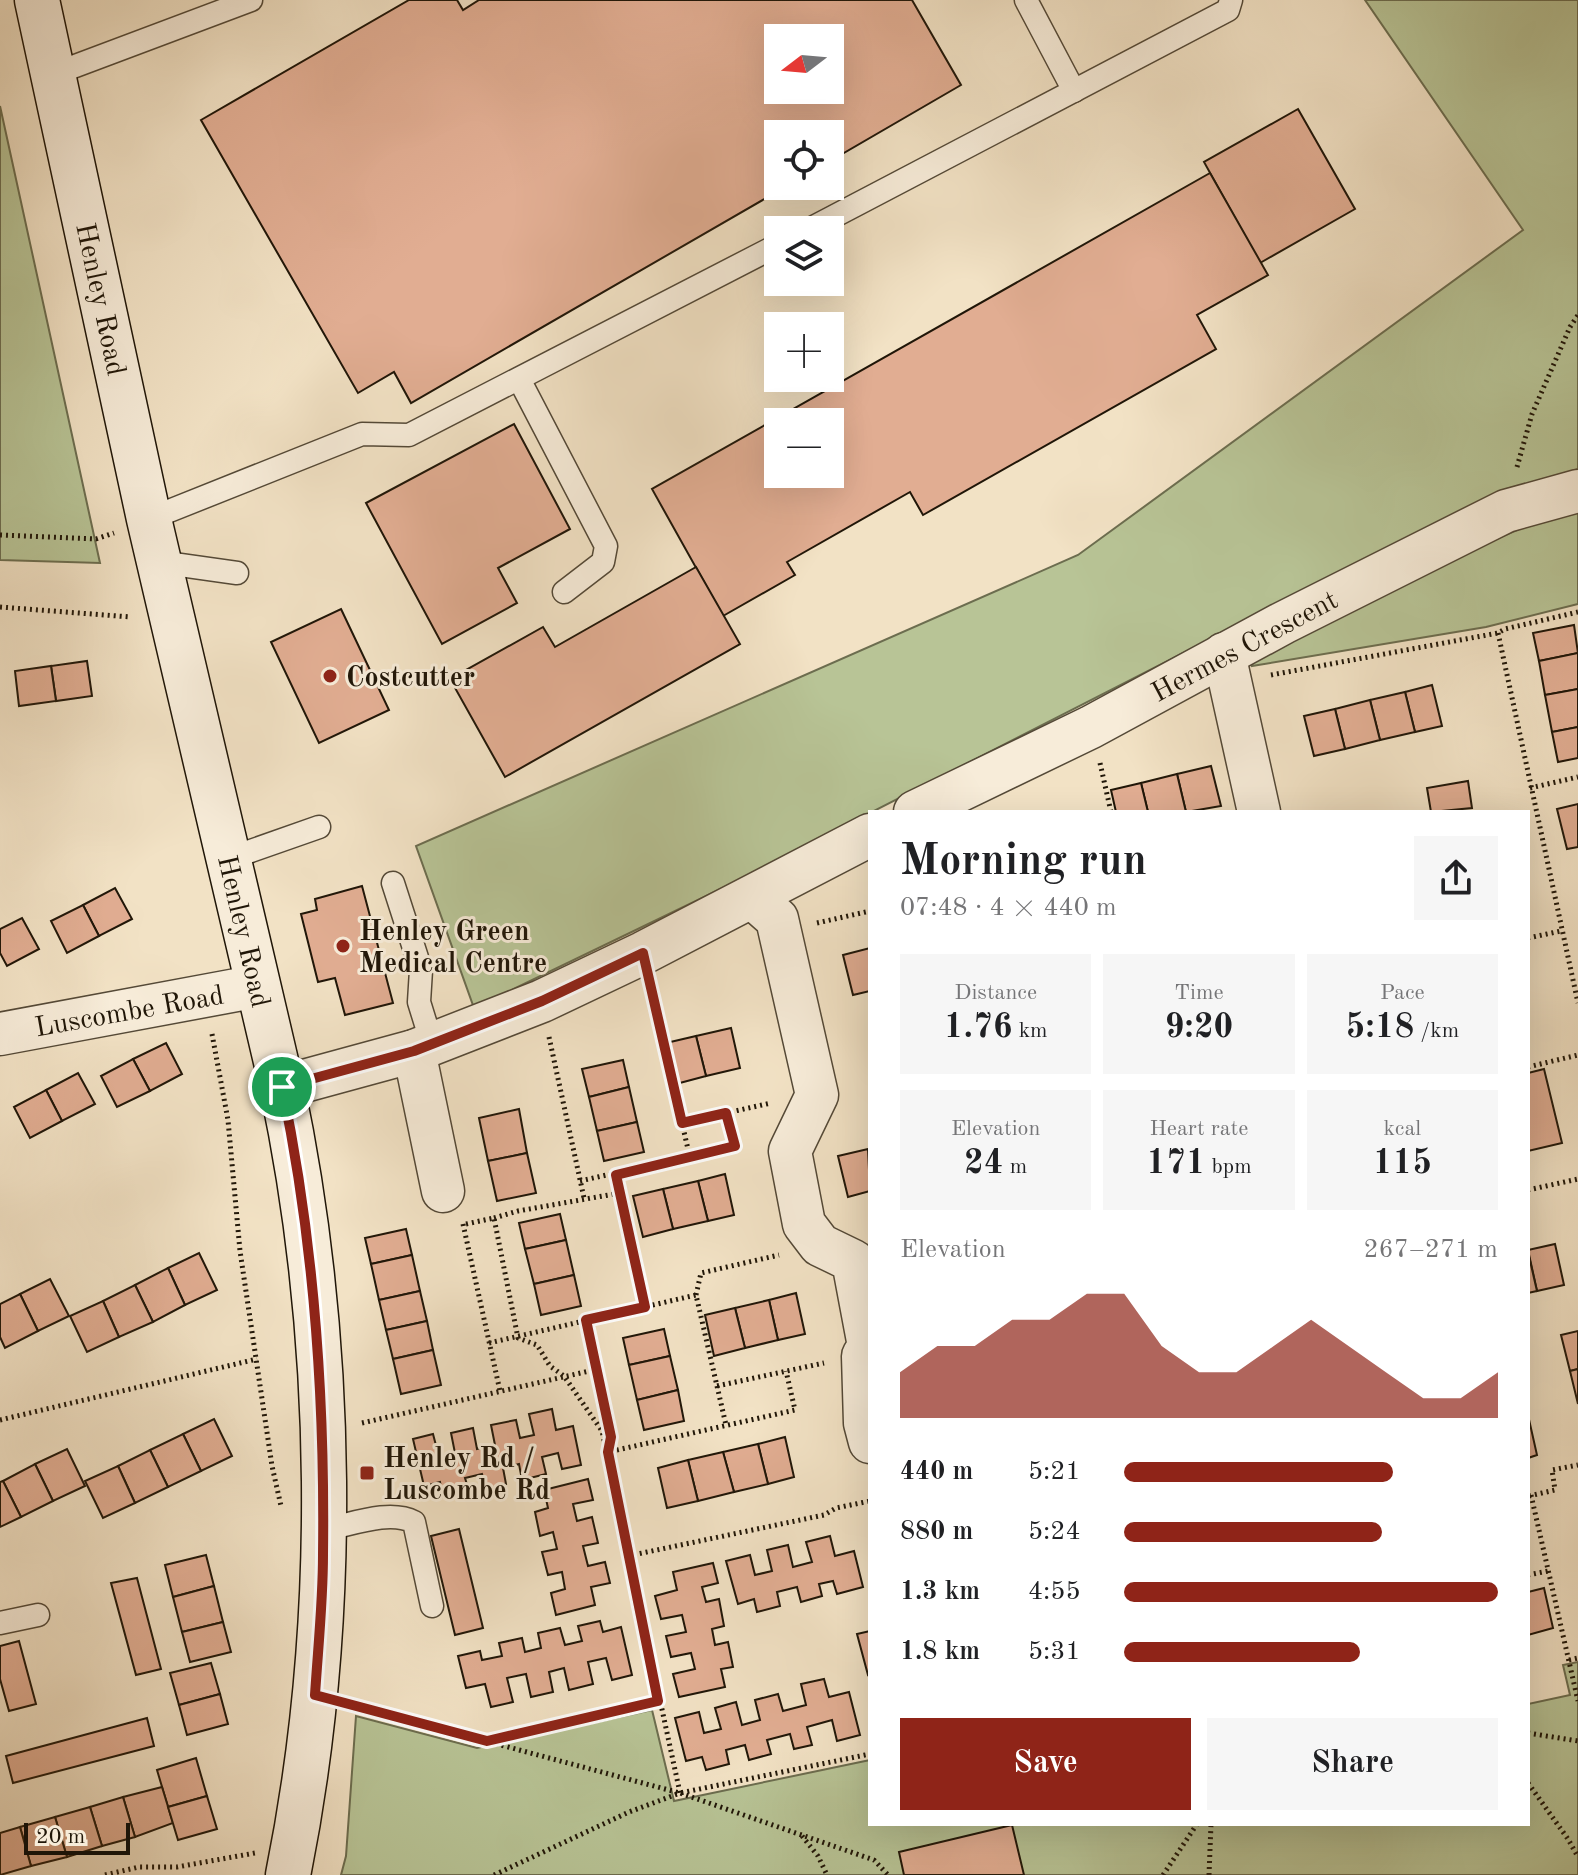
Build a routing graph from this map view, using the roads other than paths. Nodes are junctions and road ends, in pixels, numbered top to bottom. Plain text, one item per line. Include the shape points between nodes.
1 (37, 0) edge
2 (251, 0) edge
3 (1026, 0) edge
4 (1231, 0) edge
5 (54, 74) junction
6 (1074, 91) junction
7 (835, 216) edge
8 (764, 252) edge
9 (519, 379) junction
10 (1578, 491) edge
11 (149, 519) junction
12 (159, 562) junction
13 (237, 573) dead end
14 (564, 592) dead end
15 (1227, 668) junction
16 (919, 810) edge
17 (1259, 810) edge
18 (319, 827) dead end
19 (868, 836) edge
20 (228, 859) junction
21 (393, 883) dead end
22 (752, 897) junction
23 (258, 986) junction
24 (0, 1034) edge
25 (423, 1047) junction
26 (282, 1087) junction
27 (453, 1208) road end
28 (868, 1341) edge
29 (868, 1348) edge
30 (868, 1434) edge
31 (323, 1530) junction
32 (432, 1606) dead end
33 (38, 1615) dead end
34 (0, 1623) edge
35 (290, 1867) edge

1 - 5 main road, Henley Road
2 - 5 lane
3 - 6 lane
4 - 6 lane via 1228,10
5 - 11 main road, Henley Road
6 - 7 lane
8 - 9 lane
9 - 11 lane via 409,435 362,434
9 - 14 lane via 606,546 603,562
10 - 15 street, Hermes Crescent via 1506,511
11 - 12 main road, Henley Road
12 - 13 lane
12 - 20 main road, Henley Road
15 - 16 street, Hermes Crescent
15 - 17 street
18 - 20 lane
19 - 22 street
20 - 23 main road, Henley Road
21 - 25 lane via 421,970
22 - 25 street via 542,1001
22 - 28 street via 777,919 817,1095 790,1151 804,1224 820,1245 853,1261
23 - 24 street, Luscombe Road
23 - 26 main road, Henley Road
25 - 26 street
25 - 27 street
26 - 31 main road, Henley Road via 305,1222 316,1331
29 - 30 street via 863,1356
31 - 32 lane via 390,1517 414,1522
31 - 35 main road, Henley Road via 315,1695
33 - 34 lane

